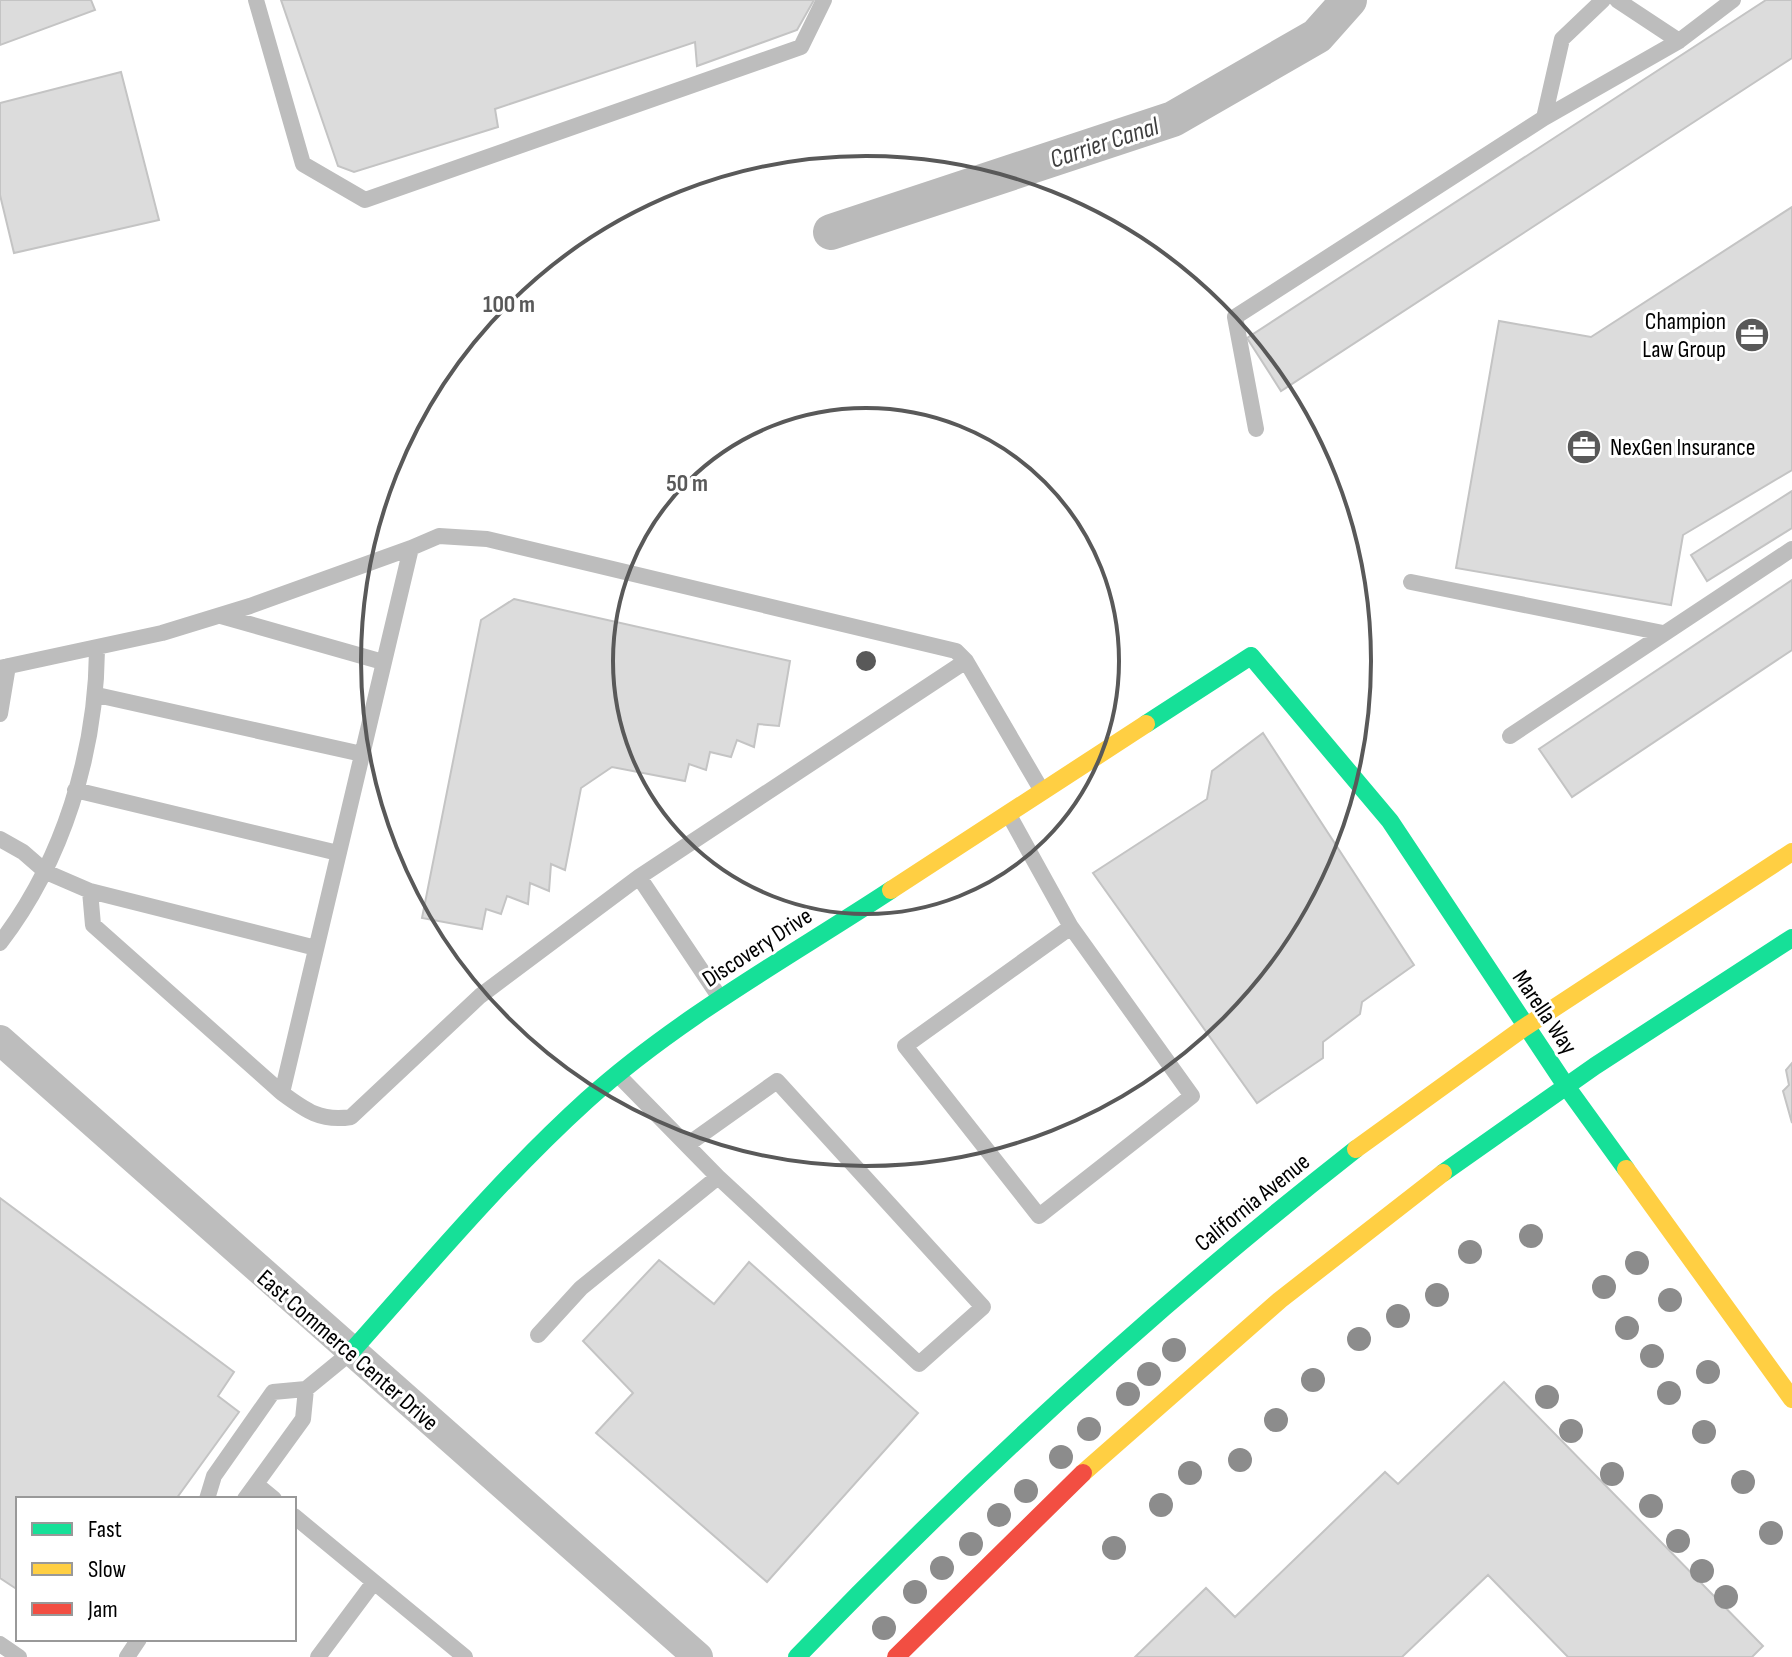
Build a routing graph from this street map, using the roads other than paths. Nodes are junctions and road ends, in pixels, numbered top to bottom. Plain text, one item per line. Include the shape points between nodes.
1 (256, 0) edge
2 (824, 0) edge
3 (1603, 0) edge
4 (1617, 0) edge
5 (1733, 0) edge
6 (1679, 41) junction
7 (1544, 118) junction
8 (1256, 429) dead end
9 (411, 548) junction
10 (1792, 549) edge
11 (1411, 582) dead end
12 (219, 616) junction
13 (1663, 633) junction
14 (97, 650) junction
15 (1251, 656) joint
16 (966, 661) junction
17 (383, 662) junction
18 (4, 667) edge
19 (97, 695) junction
20 (0, 714) edge
21 (1510, 736) dead end
22 (362, 754) junction
23 (75, 790) junction
24 (1042, 791) junction
25 (1008, 813) junction
26 (0, 839) edge
27 (1792, 852) edge
28 (338, 853) junction
29 (46, 872) junction
30 (639, 877) junction
31 (90, 891) junction
32 (1071, 927) junction
33 (1792, 938) edge
34 (0, 943) edge
35 (316, 948) junction
36 (721, 999) junction
37 (1526, 1026) junction
38 (0, 1040) edge
39 (618, 1075) junction
40 (1566, 1086) junction
41 (282, 1093) junction
42 (687, 1145) junction
43 (718, 1177) junction
44 (538, 1335) dead end
45 (350, 1353) junction
46 (306, 1389) junction
47 (1792, 1399) edge
48 (257, 1485) junction
49 (208, 1497) edge
50 (247, 1497) edge
51 (272, 1497) edge
52 (296, 1518) edge
53 (374, 1582) junction
54 (0, 1644) edge
55 (19, 1657) edge
56 (318, 1657) edge
57 (465, 1657) edge
58 (698, 1657) edge
59 (797, 1657) edge
60 (896, 1657) edge

1 - 2 lane via 303,164 365,200 801,47
3 - 7 lane via 1562,39
4 - 6 lane
5 - 6 lane
6 - 7 lane
7 - 8 lane via 1235,317
9 - 12 lane
9 - 16 lane via 439,536 487,539 956,651
9 - 17 lane
10 - 13 lane
11 - 13 lane
12 - 14 lane
12 - 17 lane
13 - 21 lane
14 - 18 lane
14 - 19 lane
15 - 24 main road, Discovery Drive
15 - 37 main road, Marella Way via 1390,821
16 - 24 lane
16 - 30 lane
17 - 22 lane
18 - 20 lane
19 - 22 lane
19 - 23 lane
22 - 28 lane
23 - 28 lane
23 - 29 lane
24 - 25 main road, Discovery Drive
25 - 32 lane
25 - 36 main road, Discovery Drive
26 - 29 lane
27 - 37 main road, California Avenue
28 - 35 lane
29 - 31 lane
29 - 34 lane
30 - 36 lane
30 - 41 lane via 480,996 351,1117 333,1120 310,1114
31 - 35 lane
31 - 41 lane via 93,925
32 - 32 lane via 905,1046 1039,1216 1192,1096
33 - 40 main road
35 - 41 lane
36 - 39 main road, Discovery Drive
37 - 40 main road, Marella Way
37 - 59 main road, California Avenue via 1366,1141 1136,1330 988,1462
38 - 45 street, East Commerce Center Drive
39 - 42 lane
39 - 45 main road, Discovery Drive via 515,1169
40 - 47 main road, Marella Way
40 - 60 main road via 1349,1246 1155,1408 997,1554
42 - 43 lane
42 - 43 lane via 777,1081 983,1307 919,1364
43 - 44 lane via 581,1288
45 - 46 lane
45 - 58 street, East Commerce Center Drive
46 - 48 lane via 303,1419
46 - 49 lane via 273,1392 214,1476
48 - 50 lane
48 - 51 lane
52 - 53 lane
53 - 56 lane
53 - 57 lane
54 - 55 lane

